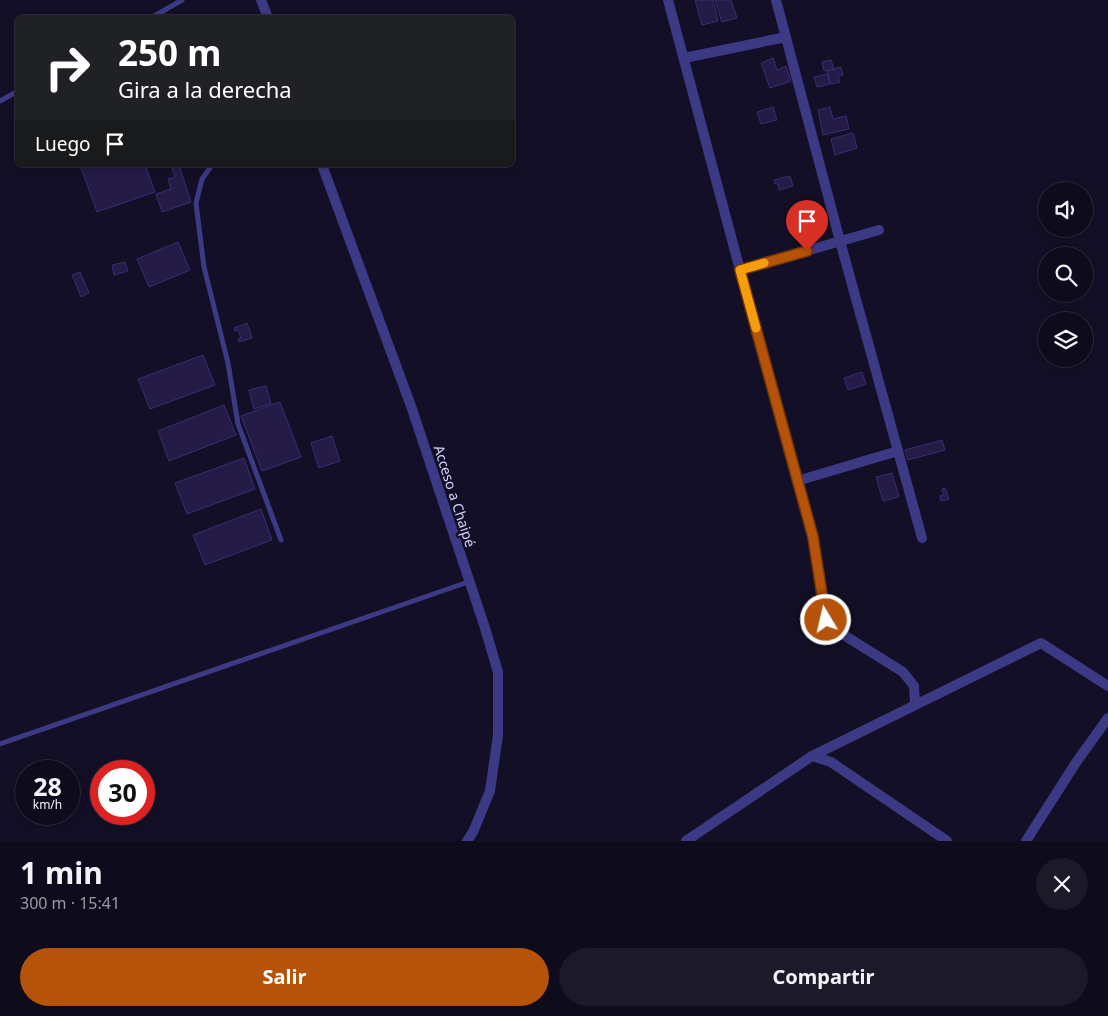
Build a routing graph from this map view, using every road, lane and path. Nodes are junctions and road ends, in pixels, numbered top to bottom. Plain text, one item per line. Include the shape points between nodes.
1 (182, 0) edge
2 (261, 0) edge
3 (668, 0) edge
4 (776, 0) edge
5 (156, 15) edge
6 (267, 15) edge
7 (786, 36) junction
8 (684, 58) junction
9 (15, 93) edge
10 (0, 101) edge
11 (211, 167) edge
12 (323, 167) edge
13 (879, 230) dead end
14 (840, 241) junction
15 (740, 270) junction
16 (898, 451) junction
17 (797, 481) junction
18 (922, 538) dead end
19 (281, 540) dead end
20 (468, 582) junction
21 (1108, 686) edge
22 (915, 705) junction
23 (1108, 718) edge
24 (0, 744) edge
25 (812, 756) junction
26 (467, 841) edge
27 (686, 841) edge
28 (947, 841) edge
29 (1026, 841) edge

1 - 5 lane
2 - 6 street
3 - 8 street
4 - 7 street
7 - 8 street
7 - 14 street
8 - 15 street
9 - 10 lane
11 - 19 lane via 202,179 196,203 204,267 228,363 238,424
12 - 20 street, Acceso a Chaipé via 411,406
13 - 14 street
14 - 15 street
14 - 16 street
15 - 17 street
16 - 17 street
16 - 18 street
17 - 22 street via 813,537 826,620 839,632 903,672 914,686
20 - 24 lane
20 - 26 street, Acceso a Chaipé via 498,672 498,735 490,791
21 - 22 street via 1041,643
22 - 25 street
23 - 29 street
25 - 27 street
25 - 28 street via 831,762

